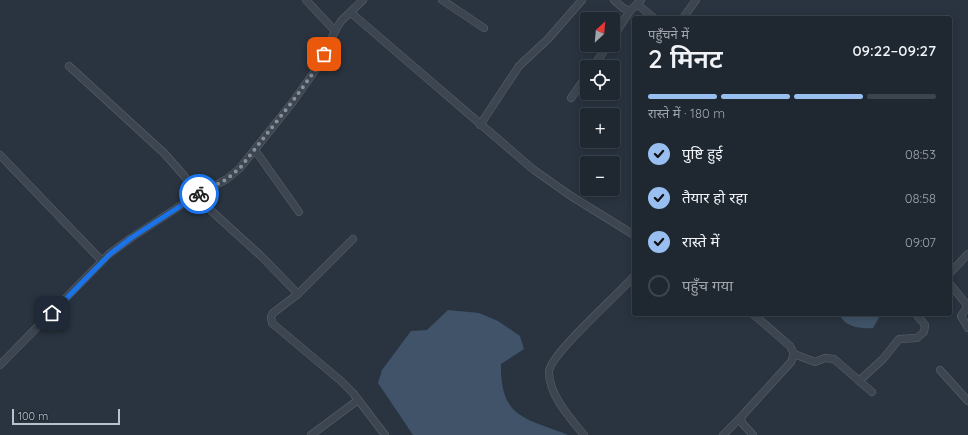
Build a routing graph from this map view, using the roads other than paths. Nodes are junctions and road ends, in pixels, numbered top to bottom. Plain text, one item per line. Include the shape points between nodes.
1 (306, 0) edge
2 (363, 0) edge
3 (442, 0) edge
4 (582, 0) edge
5 (614, 0) edge
6 (696, 0) edge
7 (639, 3) edge
8 (630, 11) junction
9 (350, 12) junction
10 (652, 16) edge
11 (685, 16) edge
12 (620, 26) edge
13 (484, 28) dead end
14 (335, 31) junction
15 (69, 66) dead end
16 (580, 86) edge
17 (571, 98) dead end
18 (480, 126) junction
19 (255, 150) junction
20 (0, 155) edge
21 (198, 195) junction
22 (299, 212) dead end
23 (632, 235) edge
24 (354, 239) dead end
25 (968, 254) edge
26 (102, 261) junction
27 (952, 271) edge
28 (632, 278) edge
29 (952, 286) edge
30 (298, 294) junction
31 (755, 316) edge
32 (918, 316) edge
33 (968, 328) edge
34 (794, 354) junction
35 (0, 365) edge
36 (940, 370) dead end
37 (859, 381) junction
38 (872, 392) dead end
39 (358, 400) junction
40 (968, 401) edge
41 (741, 418) junction
42 (311, 435) edge
43 (385, 435) edge
44 (584, 435) edge
45 (723, 435) edge
46 (753, 435) edge

1 - 14 street
2 - 9 street
3 - 13 street
4 - 18 street via 548,39 519,66
5 - 8 street
6 - 11 street
7 - 8 street
7 - 10 street
8 - 12 street
9 - 14 street
9 - 18 street
14 - 19 street via 319,65
15 - 21 street via 165,154
16 - 17 street
18 - 23 street via 554,185
19 - 21 street via 227,179
19 - 22 street
20 - 26 street
21 - 26 street via 131,238
21 - 30 street
24 - 30 street
25 - 27 street
26 - 35 street
28 - 44 street via 571,340 549,368 549,376 560,404
29 - 33 street via 967,305 961,316
30 - 39 street via 273,313 272,323 341,381
31 - 34 street via 790,346
32 - 37 street via 925,324 924,332 917,338 899,340
34 - 37 street via 815,362 825,358 834,359
34 - 41 street via 791,362
36 - 40 street
37 - 38 street
39 - 42 street
39 - 43 street
41 - 45 street
41 - 46 street via 742,423

